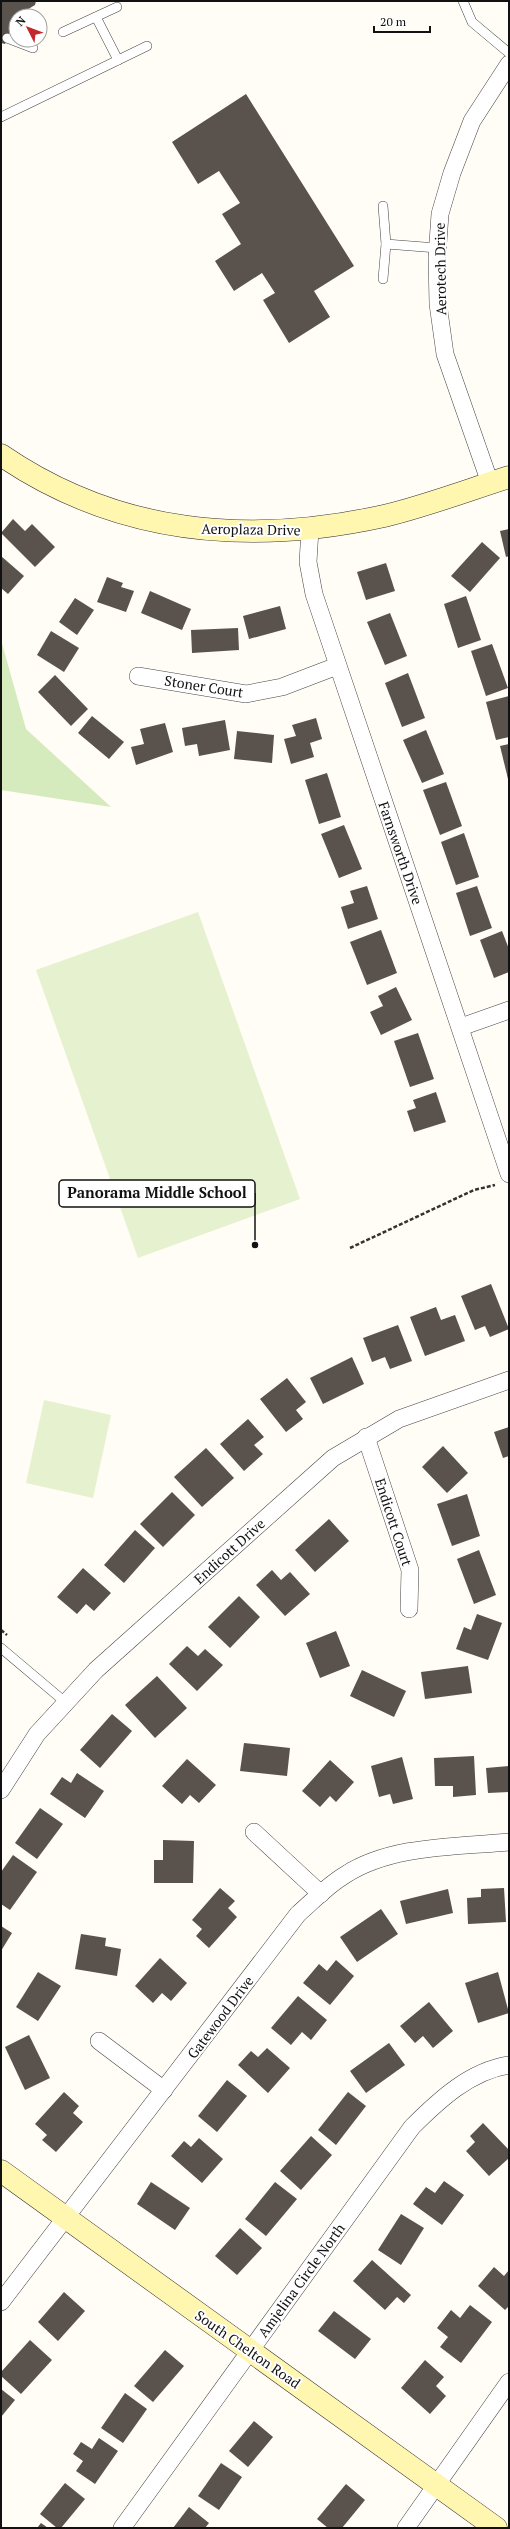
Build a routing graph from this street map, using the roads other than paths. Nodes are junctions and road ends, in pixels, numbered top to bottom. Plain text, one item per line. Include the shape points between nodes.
1 (463, 1) edge
2 (117, 7) dead end
3 (96, 17) junction
4 (63, 32) dead end
5 (147, 46) dead end
6 (509, 53) edge
7 (118, 60) junction
8 (509, 64) edge
9 (1, 117) edge
10 (383, 206) dead end
11 (386, 244) junction
12 (437, 248) junction
13 (383, 279) dead end
14 (2, 460) edge
15 (500, 480) edge
16 (310, 530) junction
17 (337, 666) junction
18 (138, 676) dead end
19 (509, 1010) edge
20 (461, 1026) junction
21 (509, 1174) edge
22 (509, 1380) edge
23 (366, 1437) junction
24 (409, 1609) dead end
25 (1, 1648) edge
26 (65, 1702) junction
27 (1, 1790) edge
28 (254, 1832) dead end
29 (509, 1842) edge
30 (321, 1894) junction
31 (99, 2041) dead end
32 (509, 2065) edge
33 (164, 2090) junction
34 (1, 2171) edge
35 (66, 2218) junction
36 (1, 2302) edge
37 (250, 2350) junction
38 (509, 2382) edge
39 (437, 2484) junction
40 (122, 2528) edge
41 (406, 2528) edge
42 (496, 2528) edge

1 - 6 lane via 472,22
2 - 3 lane
3 - 4 lane
3 - 7 lane
5 - 7 lane
7 - 9 lane
8 - 12 street, Aerotech Drive via 472,121 440,214
10 - 11 lane
11 - 12 lane
11 - 13 lane
12 - 15 street, Aerotech Drive via 438,304 445,354
14 - 16 main road, Aeroplaza Drive via 108,510 169,525 219,530
15 - 16 main road, Aeroplaza Drive via 386,516
16 - 17 street, Farnsworth Drive via 308,562 314,594
17 - 18 street, Stoner Court via 282,687 246,694
17 - 20 street, Farnsworth Drive
19 - 20 street
20 - 21 street, Farnsworth Drive
22 - 23 street, Endicott Drive via 399,1419
23 - 24 street, Endicott Court via 410,1570
23 - 26 street, Endicott Drive via 333,1458 96,1670
25 - 26 lane
26 - 27 street, Endicott Drive via 37,1734
28 - 30 street
29 - 30 street, Gatewood Drive via 418,1851 378,1859 345,1874
30 - 33 street, Gatewood Drive via 298,1914
31 - 33 street
32 - 37 street, Amjelina Circle North via 469,2080 441,2098 412,2127
33 - 35 street, Gatewood Drive
34 - 35 main road, South Chelton Road
35 - 36 street, Gatewood Drive
35 - 37 main road, South Chelton Road
37 - 39 main road, South Chelton Road
37 - 40 street, Amjelina Circle North
38 - 39 street
39 - 41 street
39 - 42 main road, South Chelton Road

